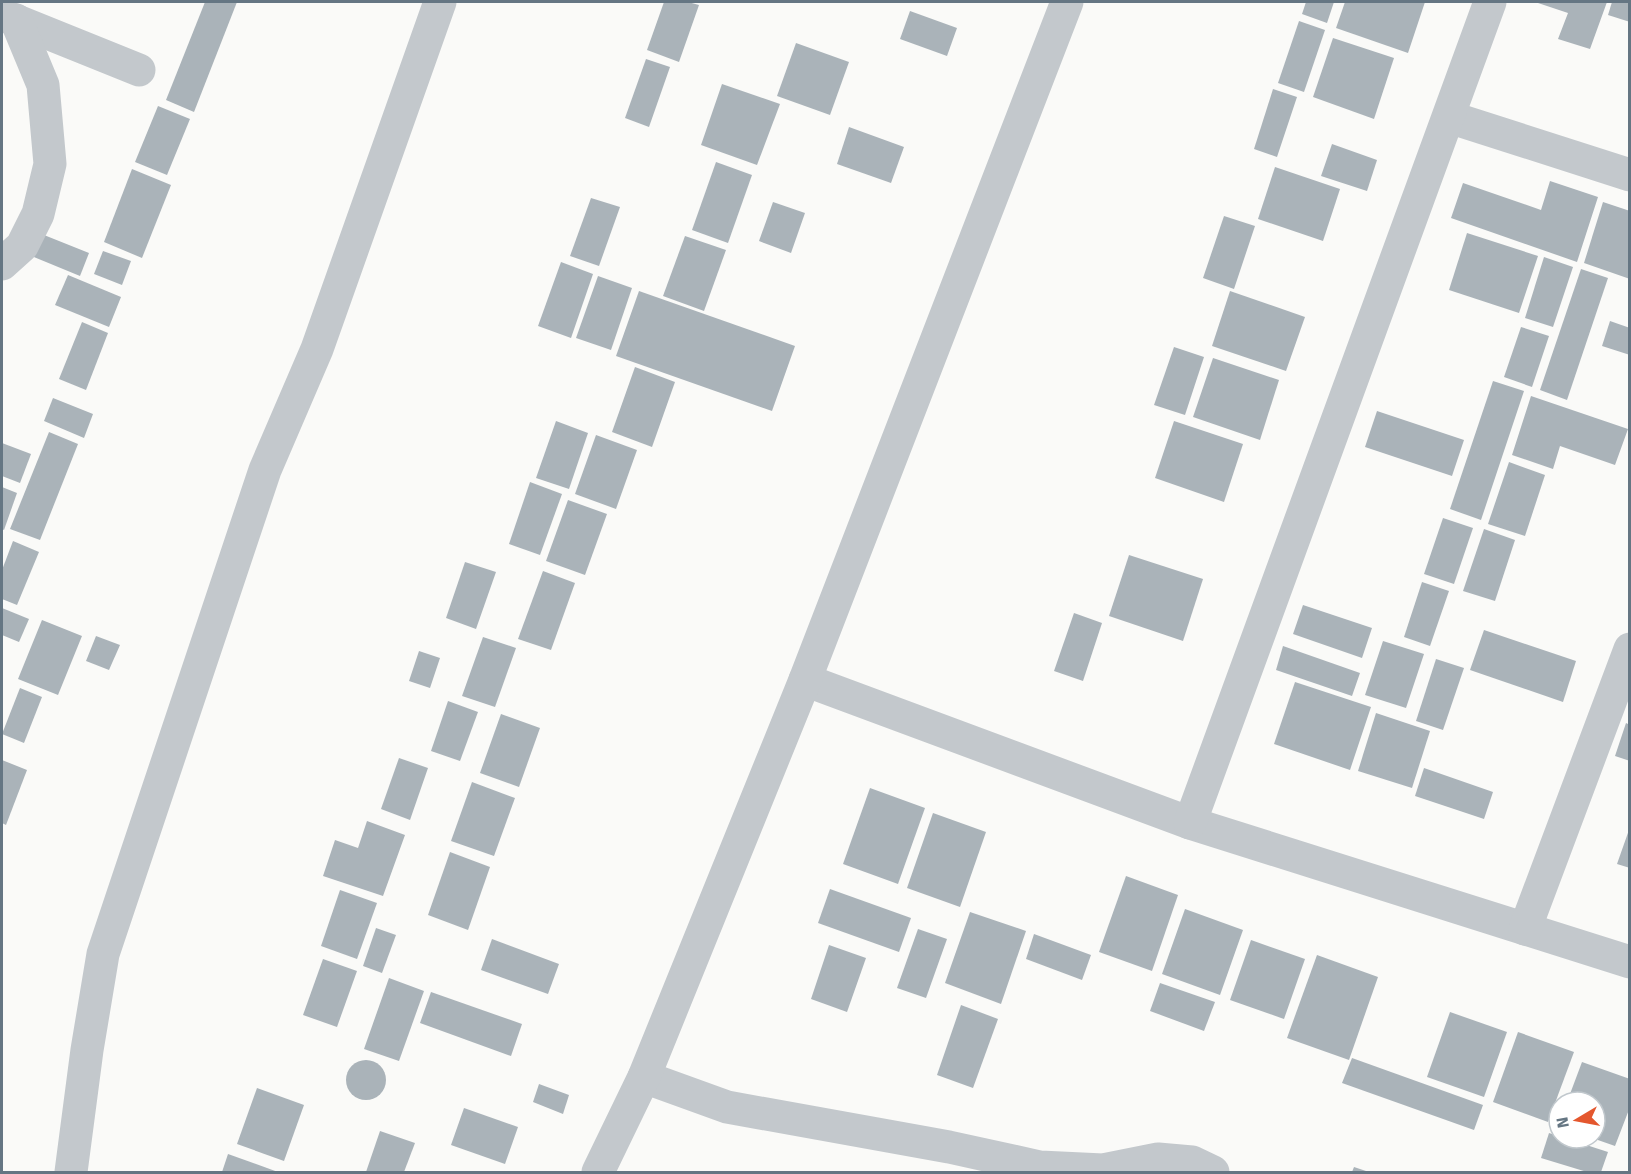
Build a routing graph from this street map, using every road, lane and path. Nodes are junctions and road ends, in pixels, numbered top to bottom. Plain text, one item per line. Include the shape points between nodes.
1 (440, 2) edge
2 (1066, 2) edge
3 (1490, 2) edge
4 (9, 17) edge
5 (140, 70) dead end
6 (1449, 117) junction
7 (1629, 176) edge
8 (2, 264) edge
9 (1629, 649) edge
10 (805, 680) junction
11 (1190, 823) junction
12 (1525, 929) junction
13 (1629, 962) edge
14 (644, 1077) junction
15 (71, 1173) edge
16 (598, 1173) edge
17 (1213, 1173) edge

1 - 15 street via 318,349 265,470 103,954
2 - 10 street
3 - 6 street
4 - 5 street
4 - 8 street via 43,85 50,164 38,214 22,246
6 - 7 street
6 - 11 street
9 - 12 street
10 - 11 street
10 - 14 street
11 - 12 street
12 - 13 street
14 - 16 street
14 - 17 street via 727,1107 1040,1167 1103,1170 1158,1159 1192,1162

